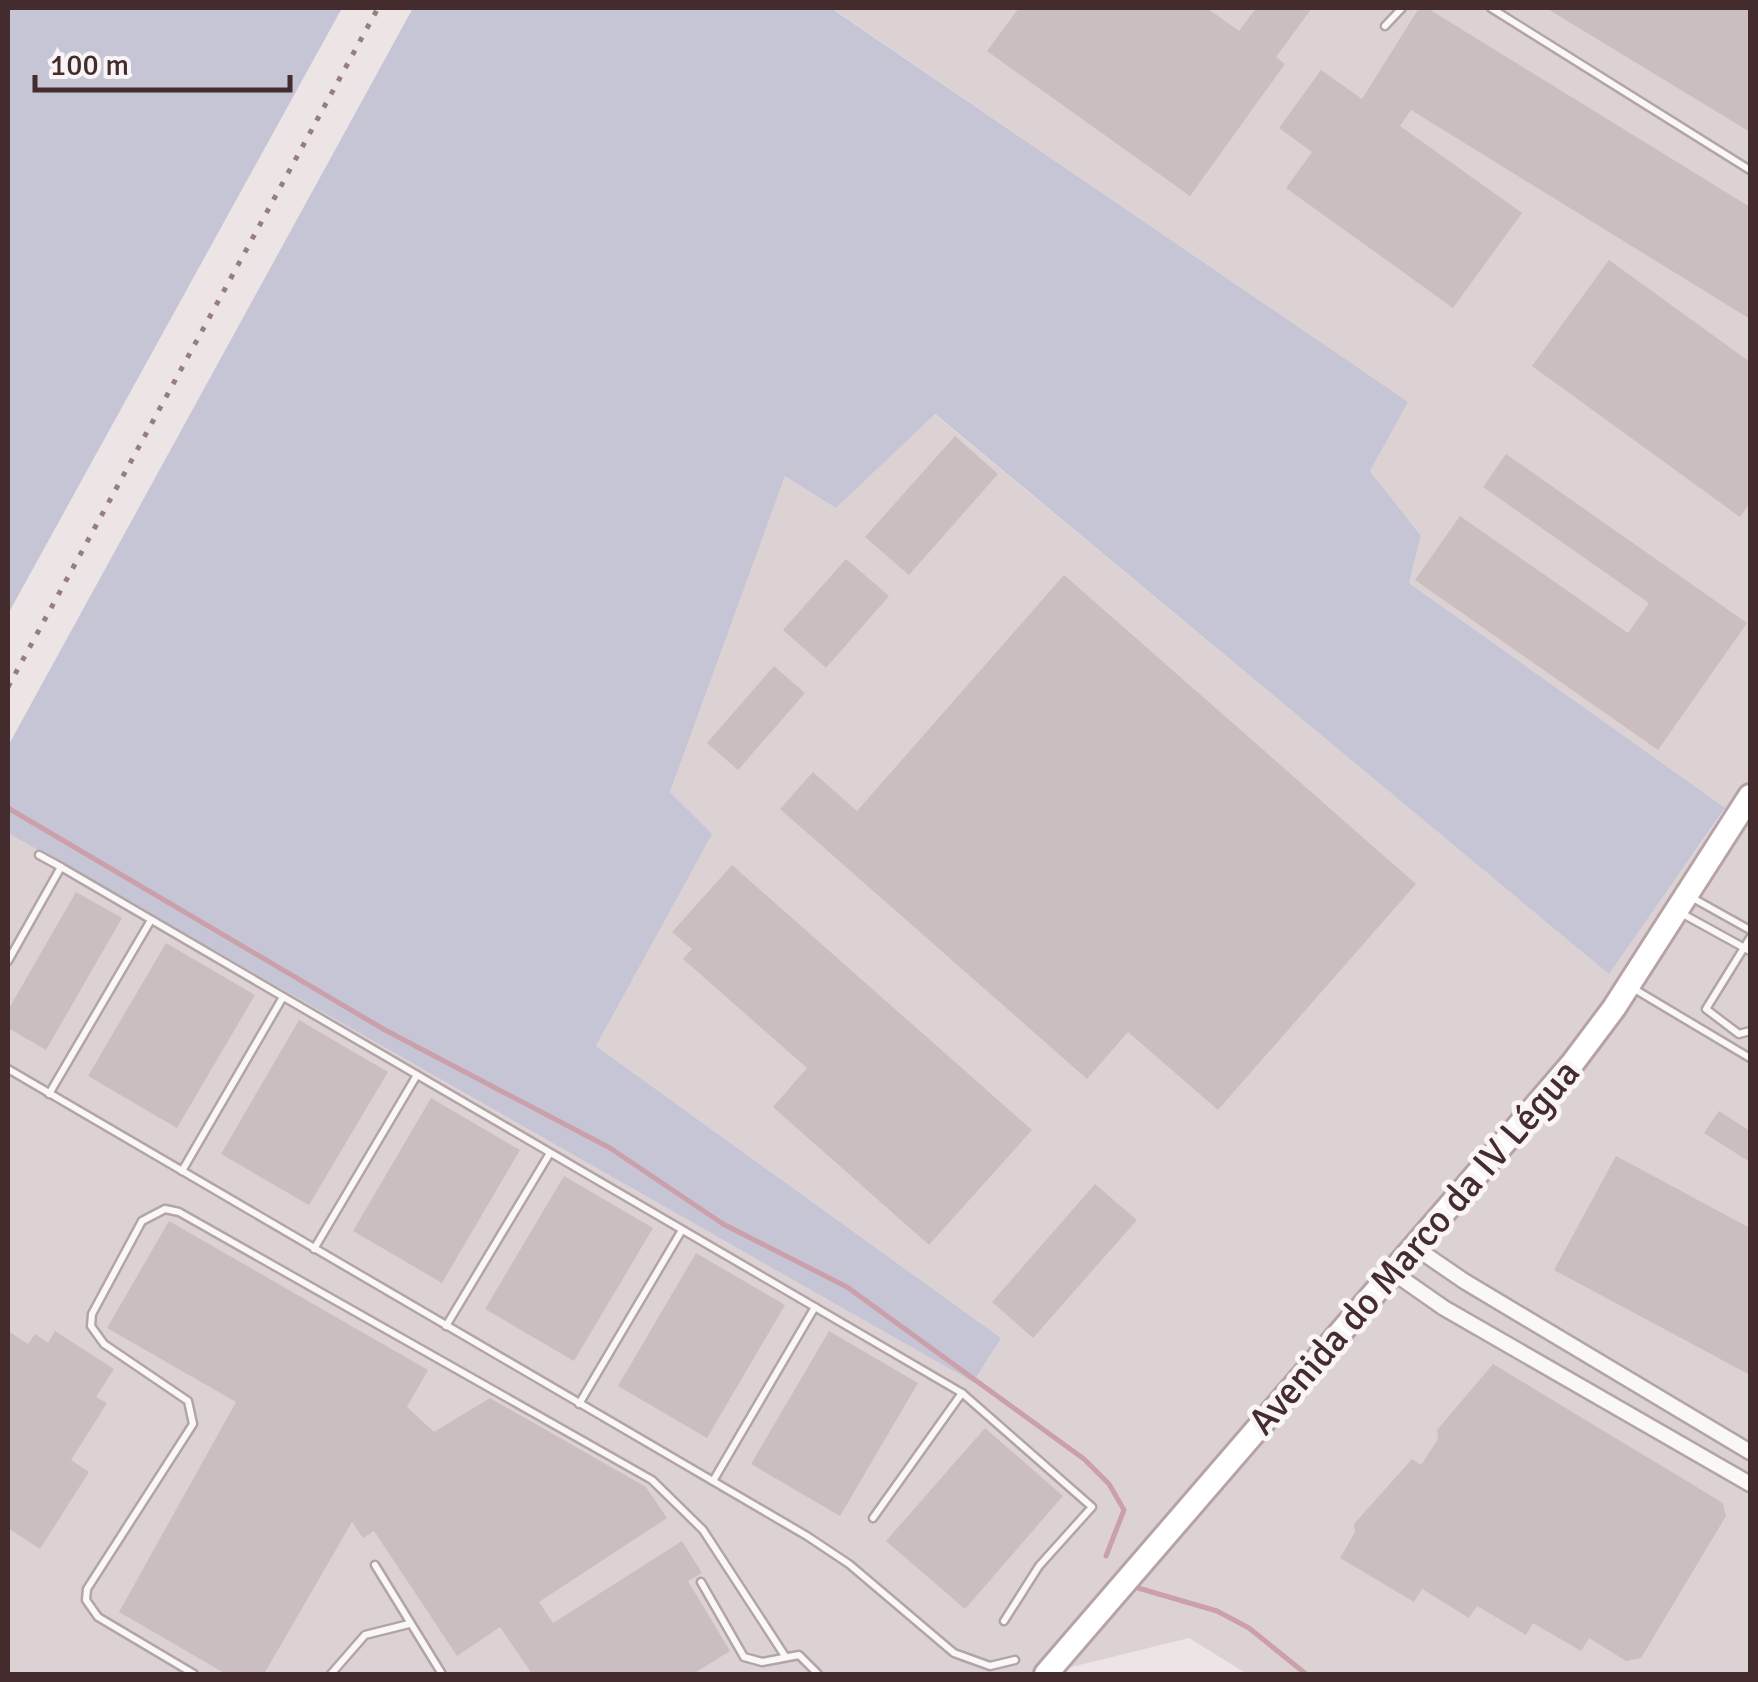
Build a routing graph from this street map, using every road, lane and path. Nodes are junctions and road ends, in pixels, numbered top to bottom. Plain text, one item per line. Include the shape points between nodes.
1 (1402, 8) edge
2 (1491, 8) edge
3 (1385, 26) dead end
4 (1750, 170) edge
5 (1750, 796) edge
6 (39, 855) dead end
7 (61, 868) junction
8 (1680, 902) junction
9 (151, 920) junction
10 (1750, 930) edge
11 (1750, 938) edge
12 (1748, 949) edge
13 (8, 961) edge
14 (1629, 985) junction
15 (283, 997) junction
16 (1750, 1031) edge
17 (1750, 1058) edge
18 (8, 1069) edge
19 (417, 1075) junction
20 (50, 1094) junction
21 (550, 1152) junction
22 (182, 1171) junction
23 (682, 1230) junction
24 (1413, 1246) junction
25 (314, 1248) junction
26 (1392, 1271) junction
27 (815, 1307) junction
28 (446, 1326) junction
29 (962, 1393) junction
30 (580, 1404) junction
31 (1750, 1452) edge
32 (712, 1481) junction
33 (1750, 1484) edge
34 (873, 1518) dead end
35 (375, 1565) dead end
36 (701, 1582) dead end
37 (1004, 1622) dead end
38 (409, 1624) junction
39 (786, 1656) junction
40 (1015, 1660) dead end
41 (194, 1674) edge
42 (331, 1674) edge
43 (442, 1674) edge
44 (818, 1674) edge
45 (1046, 1674) edge

1 - 3 lane
2 - 4 lane
5 - 8 main road, Avenida do Marco da IV Légua
6 - 7 lane
7 - 9 lane
7 - 13 lane
8 - 10 lane
8 - 12 lane
8 - 14 main road, Avenida do Marco da IV Légua
9 - 15 lane
9 - 20 lane
11 - 12 lane
12 - 16 lane via 1706,1009 1739,1034
14 - 17 lane
14 - 24 main road, Avenida do Marco da IV Légua via 1560,1079
15 - 19 lane
15 - 22 lane
18 - 20 lane
19 - 21 lane
19 - 25 lane
20 - 22 lane
21 - 23 lane
21 - 28 lane
22 - 25 lane
23 - 27 lane
23 - 30 lane
24 - 26 main road, Avenida do Marco da IV Légua
24 - 31 street
25 - 28 lane
26 - 33 street via 1444,1308
26 - 45 main road, Avenida do Marco da IV Légua
27 - 29 lane
27 - 32 lane
28 - 30 lane
29 - 34 lane
29 - 37 lane via 1092,1507 1040,1566
30 - 32 lane
32 - 40 lane via 840,1558 954,1653 990,1666
35 - 38 lane
36 - 39 lane via 744,1657 762,1662
38 - 42 lane via 364,1635
38 - 43 lane
39 - 41 lane via 703,1530 652,1480 166,1209 142,1221 91,1326 104,1344 188,1401 193,1424 86,1600 98,1617
39 - 44 lane via 799,1655

